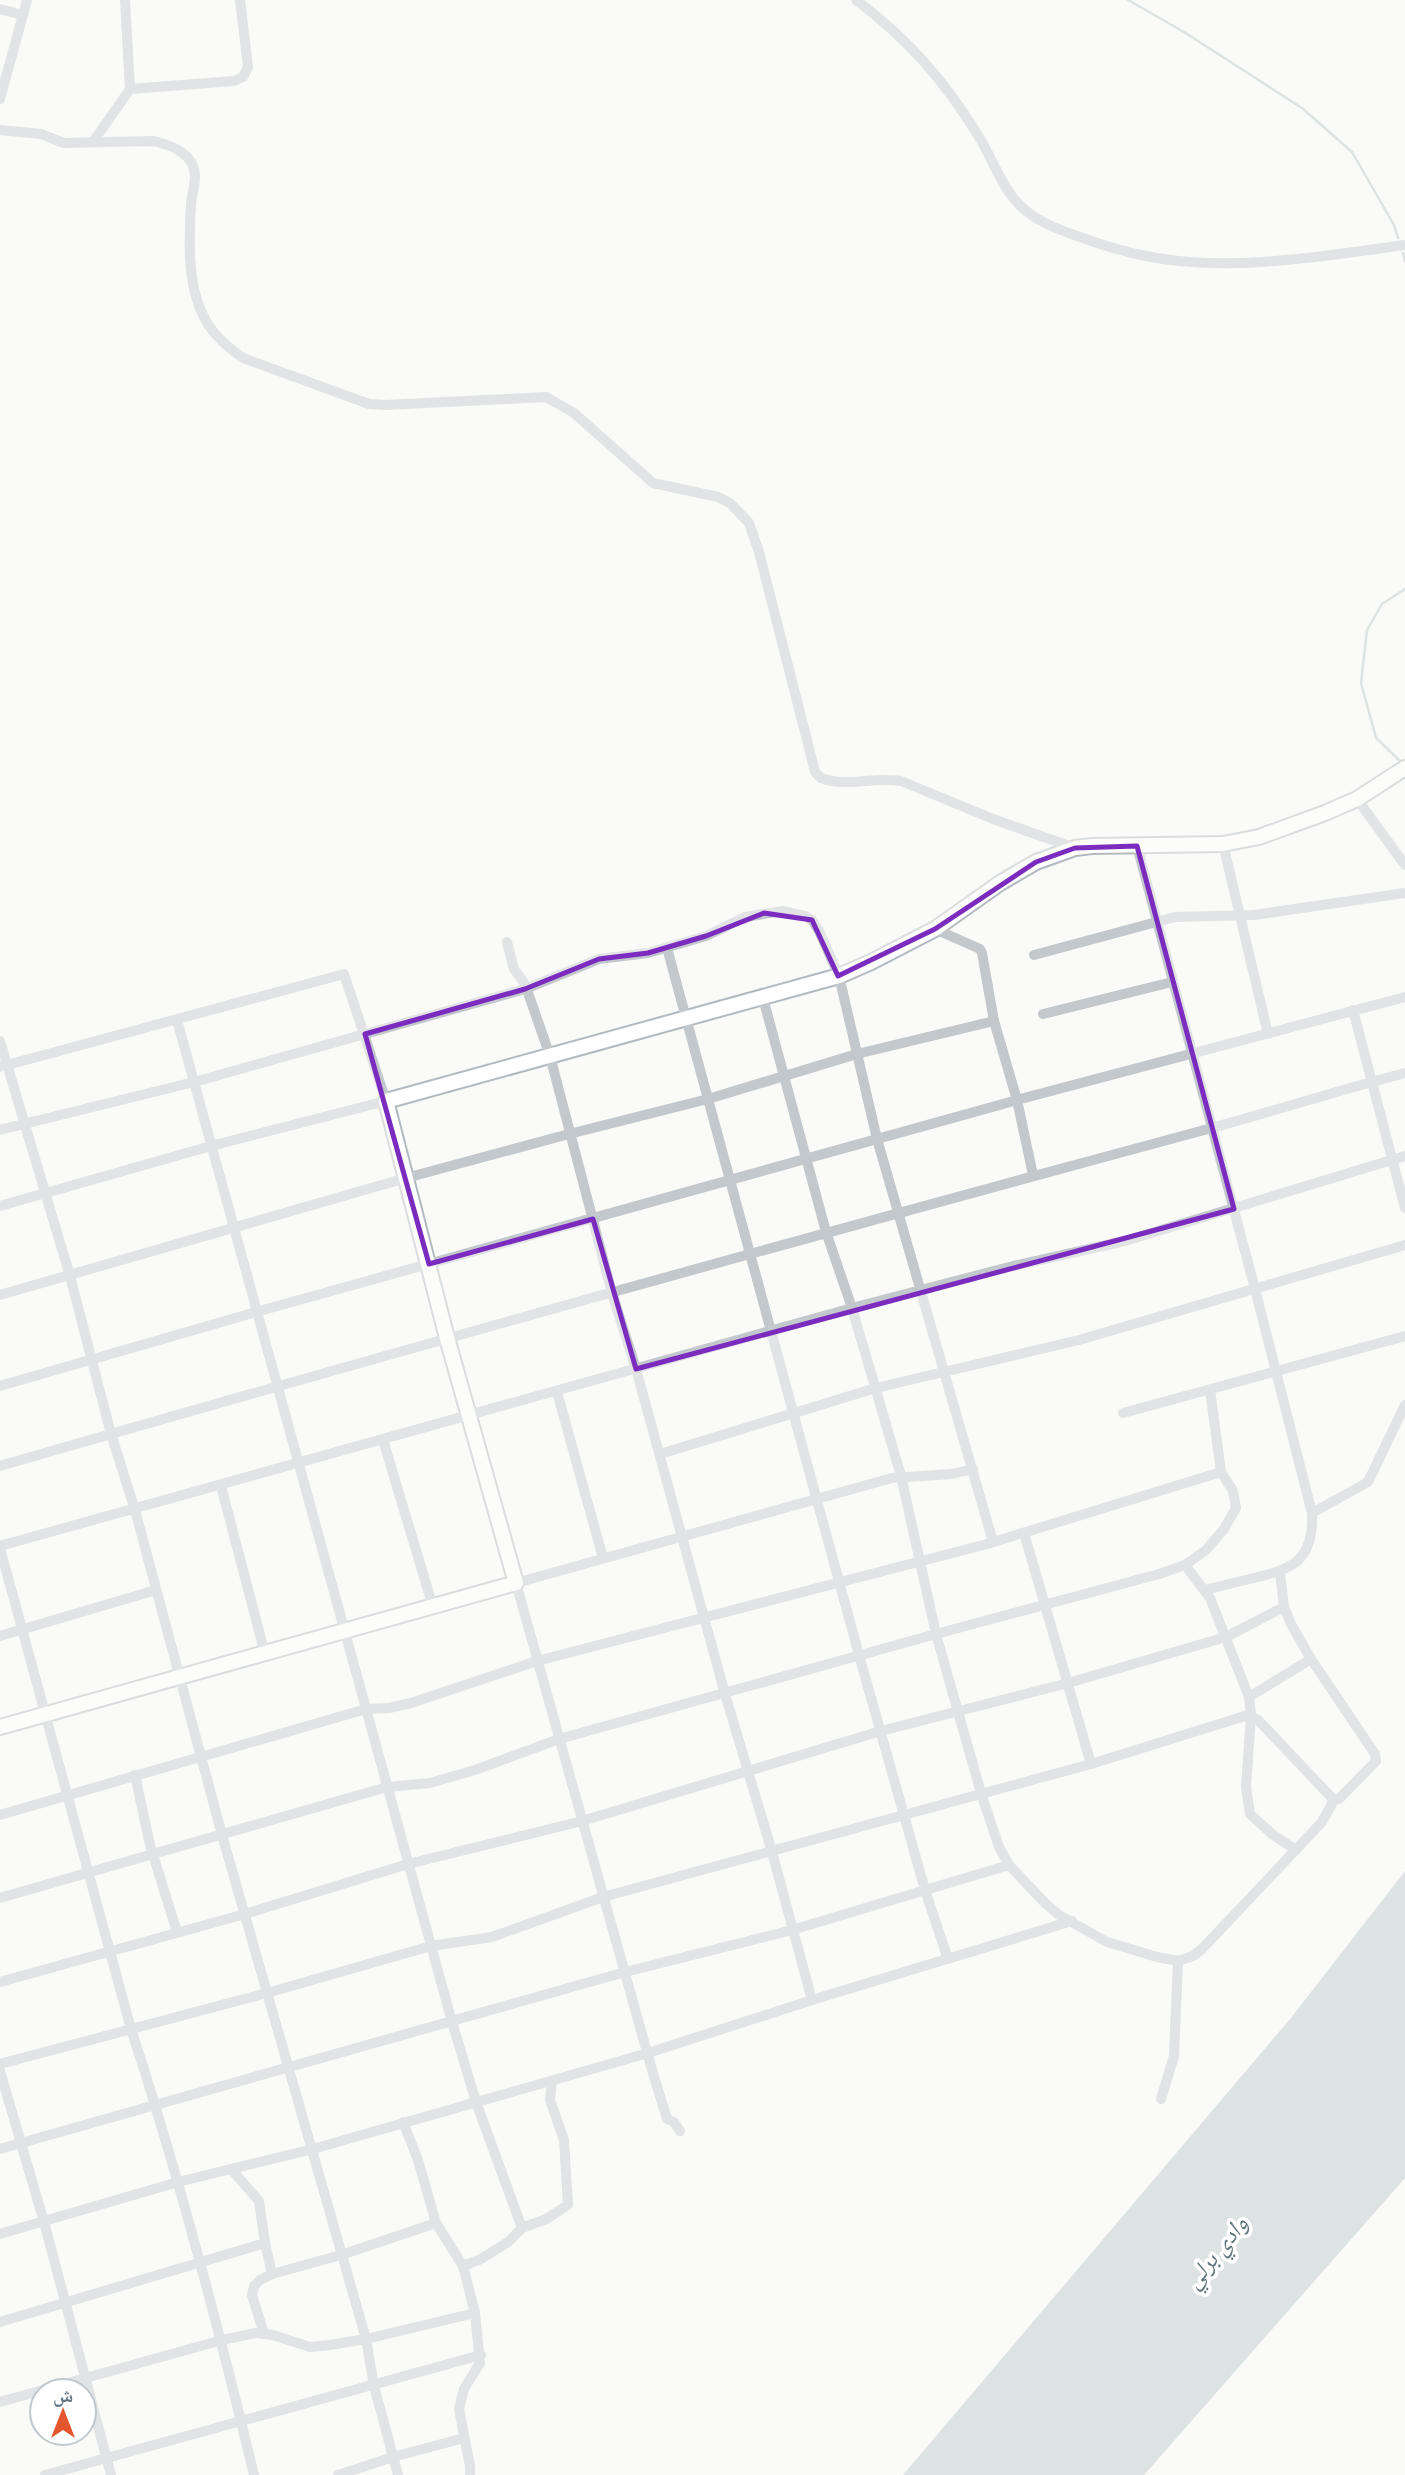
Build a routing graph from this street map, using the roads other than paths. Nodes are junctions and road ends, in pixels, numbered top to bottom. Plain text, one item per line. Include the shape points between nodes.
1 (27, 0) edge
2 (125, 0) edge
3 (240, 0) edge
4 (856, 0) edge
5 (0, 9) edge
6 (23, 15) junction
7 (4, 69) edge
8 (130, 89) junction
9 (0, 99) edge
10 (0, 131) edge
11 (93, 142) junction
12 (1405, 245) edge
13 (1405, 768) edge
14 (1357, 799) junction
15 (1223, 844) junction
16 (1137, 846) junction
17 (1075, 848) junction
18 (1405, 865) edge
19 (1405, 893) edge
20 (1239, 915) junction
21 (1156, 922) junction
22 (935, 929) junction
23 (508, 942) dead end
24 (667, 948) junction
25 (1034, 955) dead end
26 (839, 975) junction
27 (1172, 982) junction
28 (525, 989) junction
29 (1405, 997) edge
30 (763, 998) junction
31 (1353, 1010) junction
32 (1043, 1014) dead end
33 (686, 1019) junction
34 (177, 1020) junction
35 (995, 1021) junction
36 (365, 1034) junction
37 (1268, 1034) junction
38 (0, 1041) edge
39 (1193, 1053) junction
40 (857, 1054) junction
41 (550, 1056) junction
42 (4, 1067) edge
43 (1405, 1073) edge
44 (785, 1076) junction
45 (194, 1082) junction
46 (1370, 1082) junction
47 (708, 1100) junction
48 (1017, 1100) junction
49 (386, 1101) junction
50 (26, 1125) junction
51 (1212, 1128) junction
52 (0, 1130) edge
53 (569, 1134) junction
54 (877, 1139) junction
55 (211, 1146) junction
56 (1405, 1156) edge
57 (1391, 1158) junction
58 (807, 1159) junction
59 (1033, 1175) junction
60 (407, 1178) junction
61 (730, 1180) junction
62 (46, 1194) junction
63 (0, 1206) edge
64 (1405, 1208) edge
65 (1234, 1209) junction
66 (898, 1212) junction
67 (593, 1219) junction
68 (235, 1226) junction
69 (826, 1232) junction
70 (1405, 1245) edge
71 (749, 1254) junction
72 (429, 1264) junction
73 (70, 1276) junction
74 (1255, 1289) junction
75 (922, 1291) junction
76 (612, 1293) junction
77 (0, 1295) edge
78 (852, 1308) junction
79 (256, 1312) junction
80 (772, 1332) junction
81 (1405, 1336) edge
82 (447, 1338) junction
83 (92, 1361) junction
84 (636, 1370) junction
85 (945, 1371) junction
86 (1275, 1371) junction
87 (0, 1386) edge
88 (276, 1386) junction
89 (876, 1388) junction
90 (1210, 1390) junction
91 (556, 1392) junction
92 (1405, 1405) edge
93 (794, 1413) junction
94 (1123, 1413) dead end
95 (470, 1415) junction
96 (111, 1434) junction
97 (383, 1440) junction
98 (660, 1454) junction
99 (299, 1463) junction
100 (0, 1466) edge
101 (972, 1469) junction
102 (1221, 1472) junction
103 (901, 1476) junction
104 (221, 1486) junction
105 (817, 1498) junction
106 (135, 1510) junction
107 (1312, 1513) junction
108 (1024, 1534) junction
109 (682, 1537) junction
110 (993, 1542) junction
111 (0, 1547) edge
112 (603, 1558) junction
113 (919, 1561) junction
114 (1185, 1565) junction
115 (1280, 1572) junction
116 (840, 1581) junction
117 (516, 1583) junction
118 (156, 1590) junction
119 (1205, 1590) junction
120 (1044, 1605) junction
121 (433, 1607) junction
122 (1284, 1607) junction
123 (705, 1617) junction
124 (23, 1630) junction
125 (345, 1632) junction
126 (936, 1634) junction
127 (0, 1636) edge
128 (1226, 1637) junction
129 (265, 1654) junction
130 (859, 1655) junction
131 (1311, 1659) junction
132 (537, 1661) junction
133 (181, 1677) junction
134 (1068, 1682) junction
135 (725, 1694) junction
136 (1249, 1697) junction
137 (366, 1709) junction
138 (958, 1710) junction
139 (47, 1713) junction
140 (1251, 1715) junction
141 (0, 1727) edge
142 (881, 1731) junction
143 (559, 1739) junction
144 (201, 1756) junction
145 (1091, 1764) junction
146 (746, 1770) junction
147 (135, 1775) junction
148 (387, 1787) junction
149 (981, 1793) junction
150 (69, 1796) junction
151 (1334, 1800) junction
152 (0, 1815) edge
153 (905, 1815) junction
154 (582, 1821) junction
155 (222, 1835) junction
156 (1296, 1850) junction
157 (772, 1852) junction
158 (153, 1855) junction
159 (408, 1864) junction
160 (1009, 1865) junction
161 (88, 1874) junction
162 (925, 1890) junction
163 (603, 1897) junction
164 (0, 1898) edge
165 (245, 1914) junction
166 (1072, 1921) junction
167 (792, 1930) junction
168 (177, 1932) junction
169 (432, 1946) junction
170 (109, 1950) junction
171 (948, 1959) junction
172 (1178, 1961) junction
173 (625, 1972) junction
174 (0, 1982) edge
175 (267, 1993) junction
176 (812, 2000) junction
177 (452, 2022) junction
178 (131, 2029) junction
179 (648, 2053) junction
180 (0, 2064) edge
181 (289, 2068) junction
182 (0, 2071) edge
183 (552, 2081) junction
184 (1161, 2099) dead end
185 (476, 2102) junction
186 (156, 2106) junction
187 (403, 2122) junction
188 (680, 2131) dead end
189 (21, 2143) junction
190 (0, 2149) edge
191 (313, 2149) junction
192 (231, 2169) junction
193 (178, 2182) junction
194 (44, 2222) junction
195 (436, 2223) junction
196 (522, 2228) junction
197 (0, 2234) edge
198 (265, 2243) junction
199 (341, 2255) junction
200 (200, 2262) junction
201 (463, 2266) junction
202 (272, 2274) junction
203 (66, 2302) junction
204 (475, 2313) junction
205 (0, 2322) edge
206 (264, 2334) junction
207 (366, 2339) junction
208 (222, 2340) junction
209 (481, 2355) junction
210 (84, 2377) edge
211 (88, 2377) edge
212 (374, 2386) junction
213 (28, 2394) edge
214 (0, 2402) edge
215 (241, 2421) junction
216 (98, 2428) edge
217 (464, 2438) junction
218 (393, 2457) junction
219 (107, 2460) junction
220 (45, 2475) edge
221 (111, 2475) edge
222 (254, 2475) edge
223 (338, 2475) edge
224 (398, 2475) edge
225 (470, 2475) edge

1 - 6 street
2 - 8 street
3 - 8 street via 248,67 243,77
4 - 12 street via 913,48 955,99 1015,201 1053,228 1149,257 1219,263
5 - 6 street
6 - 7 street
7 - 9 street
8 - 11 street
10 - 11 street via 41,134 64,143
11 - 17 street via 166,144 180,151 195,168 191,225 195,288 202,315 227,347 243,358 369,404 546,397 573,413 653,483 718,496 738,509 749,523 759,552 808,748 821,778 901,781
13 - 14 street
14 - 15 street via 1259,837
14 - 18 street
15 - 16 street
15 - 20 street
16 - 17 street
16 - 21 street
17 - 22 street via 1036,862
19 - 20 street
20 - 21 street via 1197,915
20 - 37 street
21 - 25 street
21 - 27 street
22 - 26 street
22 - 35 street via 979,949
23 - 28 street via 514,969
24 - 26 street via 745,917 782,911 812,920
24 - 28 street via 600,959
24 - 33 street
26 - 30 street
26 - 40 street
27 - 32 street
27 - 39 street
28 - 36 street
28 - 41 street
29 - 31 street
30 - 33 street
30 - 44 street
31 - 37 street
31 - 46 street
33 - 41 street
33 - 47 street
34 - 36 street via 344,974
34 - 42 street
34 - 45 street
35 - 40 street
35 - 48 street
36 - 45 street
36 - 49 street
37 - 39 street
38 - 42 street
39 - 48 street
39 - 51 street
40 - 44 street
40 - 54 street
41 - 49 street
41 - 53 street
42 - 50 street
43 - 46 street
44 - 47 street
44 - 58 street
45 - 50 street
45 - 55 street
46 - 51 street
46 - 57 street
47 - 53 street
47 - 61 street
48 - 54 street
48 - 59 street
49 - 55 street
49 - 60 street
50 - 52 street
50 - 62 street
51 - 59 street
51 - 65 street
53 - 60 street
53 - 67 street
54 - 58 street
54 - 66 street
55 - 62 street
55 - 68 street
56 - 57 street
57 - 64 street
57 - 65 street
58 - 61 street
58 - 69 street
59 - 66 street
60 - 68 street
60 - 72 street
61 - 67 street
61 - 71 street
62 - 63 street
62 - 73 street
65 - 74 street
65 - 75 street
66 - 69 street
66 - 75 street
67 - 72 street
67 - 76 street
68 - 73 street
68 - 79 street
69 - 71 street
69 - 78 street
70 - 74 street
71 - 76 street
71 - 80 street
72 - 79 street
72 - 82 street
73 - 77 street
73 - 83 street
74 - 85 street via 1079,1340
74 - 86 street
75 - 78 street
75 - 85 street
76 - 82 street
76 - 84 street
78 - 80 street
78 - 89 street
79 - 83 street
79 - 88 street
80 - 84 street
80 - 93 street
81 - 86 street
82 - 88 street
82 - 95 street
83 - 87 street
83 - 96 street
84 - 91 street
84 - 98 street
85 - 89 street
85 - 101 street
86 - 90 street
86 - 107 street
88 - 96 street
88 - 99 street
89 - 93 street
89 - 103 street
90 - 94 street
90 - 102 street
91 - 95 street
91 - 112 street
92 - 107 street via 1368,1482
93 - 98 street
93 - 105 street
95 - 97 street
95 - 117 street
96 - 100 street
96 - 106 street
97 - 99 street
97 - 121 street
98 - 109 street
99 - 104 street
99 - 125 street
101 - 103 street
101 - 110 street
102 - 108 street
102 - 114 street via 1233,1491 1236,1508 1206,1550
103 - 105 street
103 - 113 street
104 - 106 street
104 - 129 street
105 - 109 street
105 - 116 street
106 - 111 street
106 - 118 street
107 - 115 street via 1304,1555
108 - 110 street
108 - 120 street
109 - 112 street
109 - 123 street
110 - 113 street
111 - 124 street
112 - 117 street
113 - 116 street
113 - 126 street
114 - 119 street
114 - 120 street
115 - 119 street
115 - 122 street
116 - 123 street
116 - 130 street
117 - 121 street
117 - 132 street
118 - 124 street
118 - 133 street
119 - 128 street
120 - 126 street
120 - 134 street
121 - 125 street
122 - 128 street
122 - 131 street
123 - 132 street
123 - 135 street
124 - 127 street
124 - 139 street
125 - 129 street
125 - 137 street
126 - 130 street
126 - 138 street
128 - 134 street
128 - 136 street
129 - 133 street
130 - 135 street
130 - 142 street
131 - 136 street
131 - 151 street via 1376,1756 1339,1800
132 - 137 street via 411,1703
132 - 143 street
133 - 139 street
133 - 144 street
134 - 138 street
134 - 145 street
135 - 143 street
135 - 146 street
136 - 140 street
137 - 144 street
137 - 148 street
138 - 142 street
138 - 149 street
139 - 141 street
139 - 150 street
140 - 145 street
140 - 151 street
140 - 156 street via 1246,1787 1250,1814
142 - 146 street
142 - 153 street
143 - 148 street via 463,1774
143 - 154 street
144 - 147 street
144 - 155 street
145 - 149 street
146 - 154 street
146 - 157 street
147 - 150 street
147 - 158 street
148 - 155 street
148 - 159 street
149 - 153 street
149 - 160 street
150 - 152 street
150 - 161 street
151 - 156 street via 1322,1822
153 - 157 street
153 - 162 street
154 - 159 street
154 - 163 street
155 - 158 street
155 - 165 street
156 - 172 street via 1202,1950
157 - 163 street
157 - 167 street
158 - 161 street
158 - 168 street
159 - 165 street
159 - 169 street
160 - 162 street
160 - 166 street via 1045,1903
161 - 164 street
161 - 170 street
162 - 167 street
162 - 171 street
163 - 169 street via 492,1937
163 - 173 street
165 - 168 street
165 - 175 street
166 - 171 street
166 - 172 street via 1107,1942
167 - 173 street
167 - 176 street
168 - 170 street
169 - 175 street
169 - 177 street
170 - 174 street
170 - 178 street
171 - 176 street
172 - 184 street via 1174,2056
173 - 177 street
173 - 179 street
175 - 178 street
175 - 181 street
176 - 179 street
177 - 181 street
177 - 185 street
178 - 180 street
178 - 186 street
179 - 183 street
179 - 188 street via 667,2119
181 - 186 street
181 - 191 street
182 - 189 street
183 - 185 street
183 - 196 street via 550,2100 564,2140 568,2206
185 - 187 street
185 - 196 street
186 - 189 street
186 - 193 street
187 - 191 street
187 - 195 street
189 - 190 street
189 - 194 street
191 - 192 street
191 - 199 street
192 - 193 street
192 - 198 street via 259,2201
193 - 194 street
193 - 200 street
194 - 197 street
194 - 203 street
195 - 199 street
195 - 201 street
196 - 201 street via 499,2248
198 - 200 street
198 - 202 street
199 - 202 street
199 - 207 street
200 - 203 street
200 - 208 street
201 - 204 street
202 - 206 street via 260,2280 252,2292
203 - 205 street
203 - 210 street
204 - 207 street
204 - 209 street
206 - 207 street via 310,2347
206 - 208 street
207 - 212 street
208 - 211 street
208 - 215 street
209 - 212 street
209 - 217 street via 479,2368 460,2398
212 - 215 street
212 - 218 street
213 - 214 street
215 - 219 street
215 - 222 street
216 - 219 street
217 - 218 street
217 - 225 street
218 - 223 street
218 - 224 street
219 - 220 street
219 - 221 street

